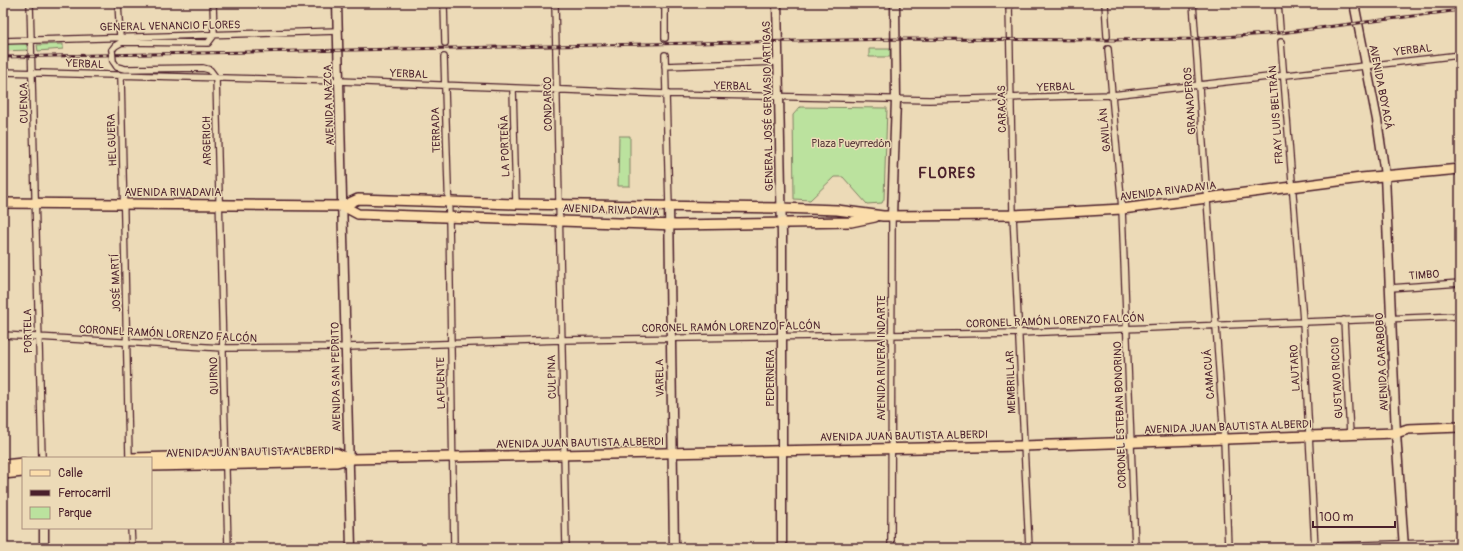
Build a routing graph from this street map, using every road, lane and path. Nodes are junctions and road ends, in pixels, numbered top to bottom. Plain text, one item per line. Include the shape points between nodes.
1 (30, 3) edge
2 (118, 3) edge
3 (213, 3) edge
4 (337, 3) edge
5 (444, 3) edge
6 (555, 3) edge
7 (664, 3) edge
8 (777, 3) edge
9 (895, 3) edge
10 (1009, 3) edge
11 (1105, 3) edge
12 (1193, 3) edge
13 (1278, 3) edge
14 (1354, 3) edge
15 (1280, 29) dead end
16 (338, 31) junction
17 (214, 35) junction
18 (1107, 36) dead end
19 (120, 37) junction
20 (665, 38) dead end
21 (31, 40) junction
22 (3, 41) edge
23 (1281, 42) dead end
24 (445, 43) dead end
25 (1108, 49) dead end
26 (665, 55) dead end
27 (1460, 55) edge
28 (444, 57) dead end
29 (778, 62) junction
30 (666, 66) junction
31 (1366, 66) junction
32 (3, 72) edge
33 (33, 72) junction
34 (120, 76) junction
35 (1283, 76) junction
36 (216, 78) junction
37 (339, 81) junction
38 (445, 85) junction
39 (1198, 85) junction
40 (513, 88) junction
41 (557, 89) junction
42 (666, 94) junction
43 (1112, 95) junction
44 (779, 97) junction
45 (1012, 98) junction
46 (896, 100) junction
47 (1460, 169) edge
48 (1385, 175) junction
49 (1292, 187) junction
50 (1207, 198) junction
51 (449, 202) junction
52 (3, 203) edge
53 (36, 204) junction
54 (124, 204) junction
55 (219, 204) junction
56 (516, 204) junction
57 (559, 205) junction
58 (343, 206) junction
59 (669, 207) junction
60 (781, 208) junction
61 (1122, 209) junction
62 (1013, 215) junction
63 (879, 216) junction
64 (892, 216) junction
65 (449, 217) junction
66 (559, 220) junction
67 (782, 222) junction
68 (669, 224) junction
69 (1460, 283) edge
70 (1390, 288) junction
71 (1460, 316) edge
72 (1391, 317) junction
73 (1344, 320) junction
74 (1303, 321) junction
75 (1215, 325) junction
76 (1128, 330) junction
77 (1019, 333) junction
78 (3, 335) edge
79 (890, 335) junction
80 (781, 336) junction
81 (39, 337) junction
82 (671, 338) junction
83 (561, 340) junction
84 (128, 343) junction
85 (451, 344) junction
86 (347, 347) junction
87 (223, 348) junction
88 (1460, 427) edge
89 (1396, 433) junction
90 (1350, 435) junction
91 (1309, 437) junction
92 (1224, 439) junction
93 (1130, 442) junction
94 (1023, 446) junction
95 (892, 448) junction
96 (780, 450) junction
97 (672, 452) junction
98 (226, 455) junction
99 (564, 455) junction
100 (42, 457) edge
101 (130, 457) edge
102 (152, 457) edge
103 (452, 458) junction
104 (348, 460) junction
105 (22, 463) edge
106 (3, 465) edge
107 (227, 465) junction
108 (152, 466) edge
109 (22, 472) edge
110 (3, 474) edge
111 (44, 529) edge
112 (131, 529) edge
113 (1460, 542) edge
114 (1403, 546) edge
115 (1315, 547) edge
116 (44, 548) edge
117 (132, 548) edge
118 (228, 548) edge
119 (351, 548) edge
120 (454, 548) edge
121 (566, 548) edge
122 (674, 548) edge
123 (782, 548) edge
124 (891, 548) edge
125 (1029, 548) edge
126 (1135, 548) edge
127 (1228, 548) edge
128 (1262, 548) edge

1 - 21 street, CUENCA
2 - 19 street
3 - 17 street
4 - 16 street, AVENIDA NAZCA
5 - 24 street
6 - 41 street, CONDARCO
7 - 20 street
8 - 29 street, GENERAL JOSÉ GERVASIO ARTIGAS
9 - 46 street
10 - 45 street, CARACAS
11 - 18 street
12 - 39 street, GRANADEROS
13 - 15 street
14 - 31 street, AVENIDA BOYACÁ
16 - 17 street, GENERAL VENANCIO FLORES
16 - 37 street, AVENIDA NAZCA
17 - 19 street, GENERAL VENANCIO FLORES
17 - 36 street, bridge via 211,41 204,44 122,42 112,50 113,61 117,67 203,68 210,70
19 - 21 street, GENERAL VENANCIO FLORES
21 - 22 street, GENERAL VENANCIO FLORES
21 - 33 street, CUENCA
23 - 35 street, FRAY LUIS BELTRÁN
25 - 43 street, GAVILÁN
26 - 30 street
27 - 31 street, YERBAL
28 - 38 street, TERRADA
29 - 30 street
29 - 44 street, GENERAL JOSÉ GERVASIO ARTIGAS
30 - 42 street
31 - 35 street, YERBAL
31 - 48 street, AVENIDA BOYACÁ
32 - 33 street, YERBAL
33 - 34 street, YERBAL
33 - 53 street, CUENCA
34 - 36 street, YERBAL
34 - 54 street, HELGUERA
35 - 39 street, YERBAL
35 - 49 street, FRAY LUIS BELTRÁN
36 - 37 street, YERBAL
36 - 55 street, ARGERICH
37 - 38 street, YERBAL
37 - 58 street, AVENIDA NAZCA
38 - 40 street, YERBAL
38 - 51 street, TERRADA
39 - 43 street, YERBAL
39 - 50 street, GRANADEROS
40 - 41 street, YERBAL
40 - 56 street, LA PORTEÑA
41 - 42 street, YERBAL
41 - 57 street, CONDARCO
42 - 44 street, YERBAL
42 - 59 street
43 - 45 street, YERBAL
43 - 61 street, GAVILÁN
44 - 46 street, YERBAL
44 - 60 street, GENERAL JOSÉ GERVASIO ARTIGAS
45 - 46 street, YERBAL
45 - 62 street, CARACAS
46 - 64 street
47 - 48 main road, AVENIDA RIVADAVIA
48 - 49 main road, AVENIDA RIVADAVIA
48 - 70 street, AVENIDA CARABOBO
49 - 50 main road, AVENIDA RIVADAVIA
49 - 74 street, LAUTARO
50 - 61 main road, AVENIDA RIVADAVIA
50 - 75 street, CAMACUÁ
51 - 56 main road, AVENIDA RIVADAVIA
51 - 58 main road, AVENIDA RIVADAVIA via 358,199
51 - 65 street, TERRADA
52 - 53 main road, AVENIDA RIVADAVIA
53 - 54 main road, AVENIDA RIVADAVIA
53 - 81 street, PORTELA
54 - 55 main road, AVENIDA RIVADAVIA
54 - 84 street, JOSÉ MARTÍ
55 - 58 main road, AVENIDA RIVADAVIA
55 - 87 street, QUIRNO
56 - 57 main road, AVENIDA RIVADAVIA
57 - 59 main road, AVENIDA RIVADAVIA
57 - 66 street, CULPINA
58 - 65 main road, AVENIDA RIVADAVIA via 358,214
58 - 86 street, AVENIDA SAN PEDRITO
59 - 60 main road, AVENIDA RIVADAVIA
59 - 68 street, VARELA
60 - 63 main road, AVENIDA RIVADAVIA via 837,210
60 - 67 street, PEDERNERA
61 - 62 main road, AVENIDA RIVADAVIA
61 - 76 street, CORONEL ESTEBAN BONORINO
62 - 64 main road, AVENIDA RIVADAVIA
62 - 77 street, MEMBRILLAR
63 - 64 main road, AVENIDA RIVADAVIA
63 - 67 main road, AVENIDA RIVADAVIA via 851,222
64 - 79 street, AVENIDA RIVERA INDARTE
65 - 66 main road, AVENIDA RIVADAVIA
65 - 85 street, LAFUENTE
66 - 68 main road, AVENIDA RIVADAVIA
66 - 83 street, CULPINA
67 - 68 main road, AVENIDA RIVADAVIA
67 - 80 street, PEDERNERA
68 - 82 street, VARELA
69 - 70 street, TIMBO
70 - 72 street, AVENIDA CARABOBO
71 - 72 street, CORONEL RAMÓN LORENZO FALCÓN
72 - 73 street, CORONEL RAMÓN LORENZO FALCÓN
72 - 89 street, AVENIDA CARABOBO
73 - 74 street, CORONEL RAMÓN LORENZO FALCÓN
73 - 90 street, GUSTAVO RICCIO
74 - 75 street, CORONEL RAMÓN LORENZO FALCÓN
74 - 91 street, LAUTARO
75 - 76 street, CORONEL RAMÓN LORENZO FALCÓN
75 - 92 street, CAMACUÁ
76 - 77 street, CORONEL RAMÓN LORENZO FALCÓN
76 - 93 street, CORONEL ESTEBAN BONORINO
77 - 79 street, CORONEL RAMÓN LORENZO FALCÓN
77 - 94 street, MEMBRILLAR
78 - 81 street, CORONEL RAMÓN LORENZO FALCÓN
79 - 80 street, CORONEL RAMÓN LORENZO FALCÓN
79 - 95 street, AVENIDA RIVERA INDARTE
80 - 82 street, CORONEL RAMÓN LORENZO FALCÓN
80 - 96 street, PEDERNERA
81 - 84 street, CORONEL RAMÓN LORENZO FALCÓN
81 - 100 street, PORTELA
82 - 83 street, CORONEL RAMÓN LORENZO FALCÓN
82 - 97 street, VARELA
83 - 85 street, CORONEL RAMÓN LORENZO FALCÓN
83 - 99 street, CULPINA
84 - 87 street, CORONEL RAMÓN LORENZO FALCÓN
84 - 101 street, JOSÉ MARTÍ
85 - 86 street, CORONEL RAMÓN LORENZO FALCÓN
85 - 103 street, LAFUENTE
86 - 87 street, CORONEL RAMÓN LORENZO FALCÓN
86 - 104 street, AVENIDA SAN PEDRITO
87 - 98 street, QUIRNO
88 - 89 main road, AVENIDA JUAN BAUTISTA ALBERDI via 1408,429
89 - 90 main road, AVENIDA JUAN BAUTISTA ALBERDI
89 - 114 street, AVENIDA CARABOBO
90 - 91 main road, AVENIDA JUAN BAUTISTA ALBERDI
91 - 92 main road, AVENIDA JUAN BAUTISTA ALBERDI
91 - 115 street, LAUTARO
92 - 93 main road, AVENIDA JUAN BAUTISTA ALBERDI
92 - 127 street, CAMACUÁ
93 - 94 main road, AVENIDA JUAN BAUTISTA ALBERDI
93 - 126 street, CORONEL ESTEBAN BONORINO
94 - 95 main road, AVENIDA JUAN BAUTISTA ALBERDI
94 - 125 street, MEMBRILLAR
95 - 96 main road, AVENIDA JUAN BAUTISTA ALBERDI
95 - 124 street, AVENIDA RIVERA INDARTE
96 - 97 main road, AVENIDA JUAN BAUTISTA ALBERDI
96 - 123 street, PEDERNERA
97 - 99 main road, AVENIDA JUAN BAUTISTA ALBERDI
97 - 122 street, VARELA
98 - 102 main road, AVENIDA JUAN BAUTISTA ALBERDI
98 - 104 main road, AVENIDA JUAN BAUTISTA ALBERDI via 336,453
98 - 107 street, QUIRNO
99 - 103 main road, AVENIDA JUAN BAUTISTA ALBERDI
99 - 121 street, CULPINA
103 - 104 main road, AVENIDA JUAN BAUTISTA ALBERDI
103 - 120 street, LAFUENTE
104 - 107 main road, AVENIDA JUAN BAUTISTA ALBERDI
104 - 119 street, AVENIDA SAN PEDRITO
105 - 106 main road
107 - 108 main road, AVENIDA JUAN BAUTISTA ALBERDI
107 - 118 street, QUIRNO
109 - 110 main road
111 - 116 street
112 - 117 street
113 - 114 street
114 - 115 street
115 - 128 street

